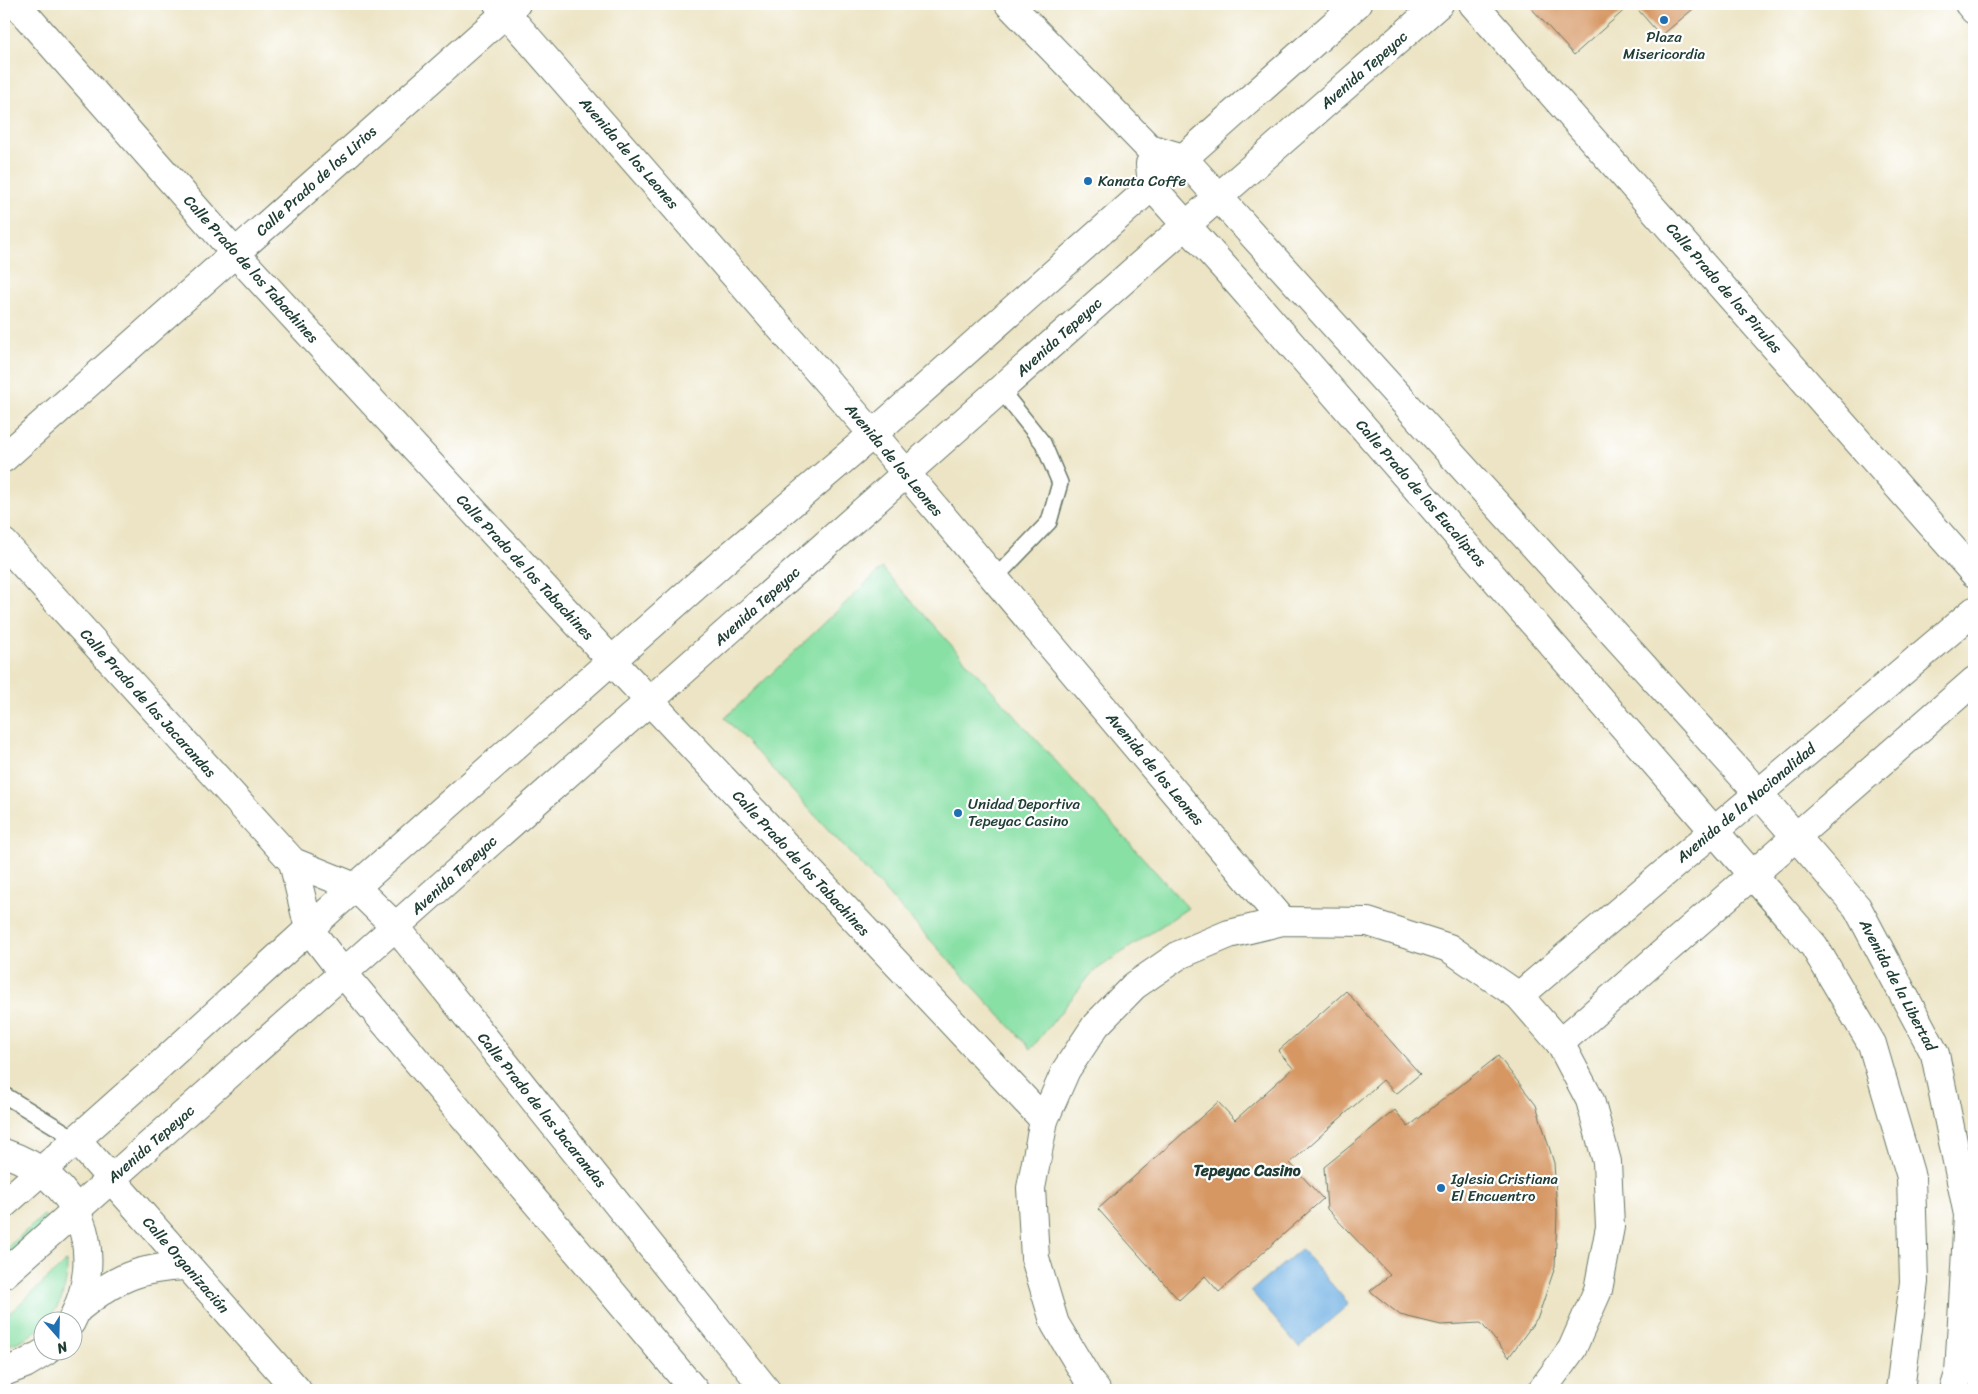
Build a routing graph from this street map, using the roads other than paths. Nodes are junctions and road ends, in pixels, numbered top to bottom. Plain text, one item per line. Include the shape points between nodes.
1 (16, 4) edge
2 (1009, 4) edge
3 (1357, 4) edge
4 (1439, 4) edge
5 (1473, 4) edge
6 (1969, 4) edge
7 (507, 7) edge
8 (1974, 10) edge
9 (1149, 148) junction
10 (1183, 158) junction
11 (1152, 187) junction
12 (1218, 197) junction
13 (1187, 225) junction
14 (235, 253) junction
15 (1000, 389) junction
16 (873, 434) junction
17 (4, 458) edge
18 (905, 474) junction
19 (4, 543) edge
20 (1974, 573) edge
21 (994, 579) junction
22 (1974, 611) edge
23 (612, 661) junction
24 (1974, 681) edge
25 (649, 701) junction
26 (1758, 793) junction
27 (1714, 830) junction
28 (1795, 836) junction
29 (293, 862) junction
30 (1752, 874) junction
31 (356, 887) junction
32 (1282, 921) junction
33 (395, 926) junction
34 (309, 929) junction
35 (343, 972) junction
36 (1519, 996) junction
37 (1560, 1043) junction
38 (4, 1095) edge
39 (1044, 1120) junction
40 (76, 1139) junction
41 (4, 1153) edge
42 (41, 1170) junction
43 (111, 1179) junction
44 (4, 1204) edge
45 (76, 1210) junction
46 (186, 1266) junction
47 (4, 1274) edge
48 (76, 1312) edge
49 (78, 1312) edge
50 (32, 1360) edge
51 (4, 1372) edge
52 (1090, 1388) edge
53 (297, 1390) edge
54 (694, 1390) edge
55 (766, 1390) edge
56 (1542, 1390) edge
57 (1900, 1390) edge
58 (1954, 1390) edge

1 - 14 street, Calle Prado de los Tabachines
2 - 9 street
3 - 10 street
4 - 12 street, Avenida Tepeyac
5 - 20 street, Calle Prado de los Pirules
6 - 8 street
7 - 14 street, Calle Prado de los Lirios
7 - 16 street, Avenida de los Leones
9 - 10 street
9 - 11 street
10 - 11 street
10 - 12 street
11 - 13 street, Calle Prado de los Eucaliptos
11 - 16 street
12 - 13 street, Avenida Tepeyac
12 - 26 street
13 - 15 street, Avenida Tepeyac
13 - 27 street, Calle Prado de los Eucaliptos
14 - 17 street, Calle Prado de los Lirios
14 - 23 street, Calle Prado de los Tabachines
15 - 18 street, Avenida Tepeyac
15 - 21 lane via 1043,443 1060,483 1049,522
16 - 18 street, Avenida de los Leones
16 - 23 street via 724,560
18 - 21 street, Avenida de los Leones
18 - 25 street, Avenida Tepeyac
19 - 29 street, Calle Prado de las Jacarandas
21 - 32 street, Avenida de los Leones
22 - 26 street, Avenida de la Nacionalidad
23 - 25 street, Calle Prado de los Tabachines
23 - 31 street
24 - 28 street
25 - 33 street, Avenida Tepeyac
25 - 39 street, Calle Prado de los Tabachines
26 - 27 street, Avenida de la Nacionalidad
26 - 28 street, Avenida de la Libertad
27 - 30 street
27 - 36 street, Avenida de la Nacionalidad
28 - 30 street
28 - 58 street, Avenida de la Libertad via 1858,907 1935,1054 1968,1215 1959,1374
29 - 31 street, Calle Prado de las Jacarandas
29 - 34 street, Calle Prado de las Jacarandas
30 - 37 street
30 - 57 street via 1814,946 1872,1044 1911,1177 1914,1282
31 - 33 street, Calle Prado de las Jacarandas
31 - 34 street
32 - 36 street via 1368,922 1449,948
32 - 39 street via 1229,934 1179,955 1134,986 1096,1025 1071,1062
33 - 35 street, Avenida Tepeyac
33 - 55 street, Calle Prado de las Jacarandas
34 - 35 street, Calle Prado de las Jacarandas
34 - 40 street
35 - 43 street, Avenida Tepeyac
35 - 54 street, Calle Prado de las Jacarandas
36 - 37 street
37 - 56 street via 1590,1100 1607,1162 1610,1227 1598,1290 1572,1349
38 - 40 lane
39 - 52 street via 1031,1188 1035,1258 1055,1324
40 - 42 street
40 - 43 street, Calle Organización
41 - 42 street
42 - 44 street
42 - 45 street via 55,1182
43 - 45 street, Avenida Tepeyac
43 - 46 street, Calle Organización
45 - 47 street, Avenida Tepeyac
45 - 48 street via 89,1258 86,1284
46 - 49 street via 128,1275 102,1289
46 - 53 street, Calle Organización
50 - 51 street

